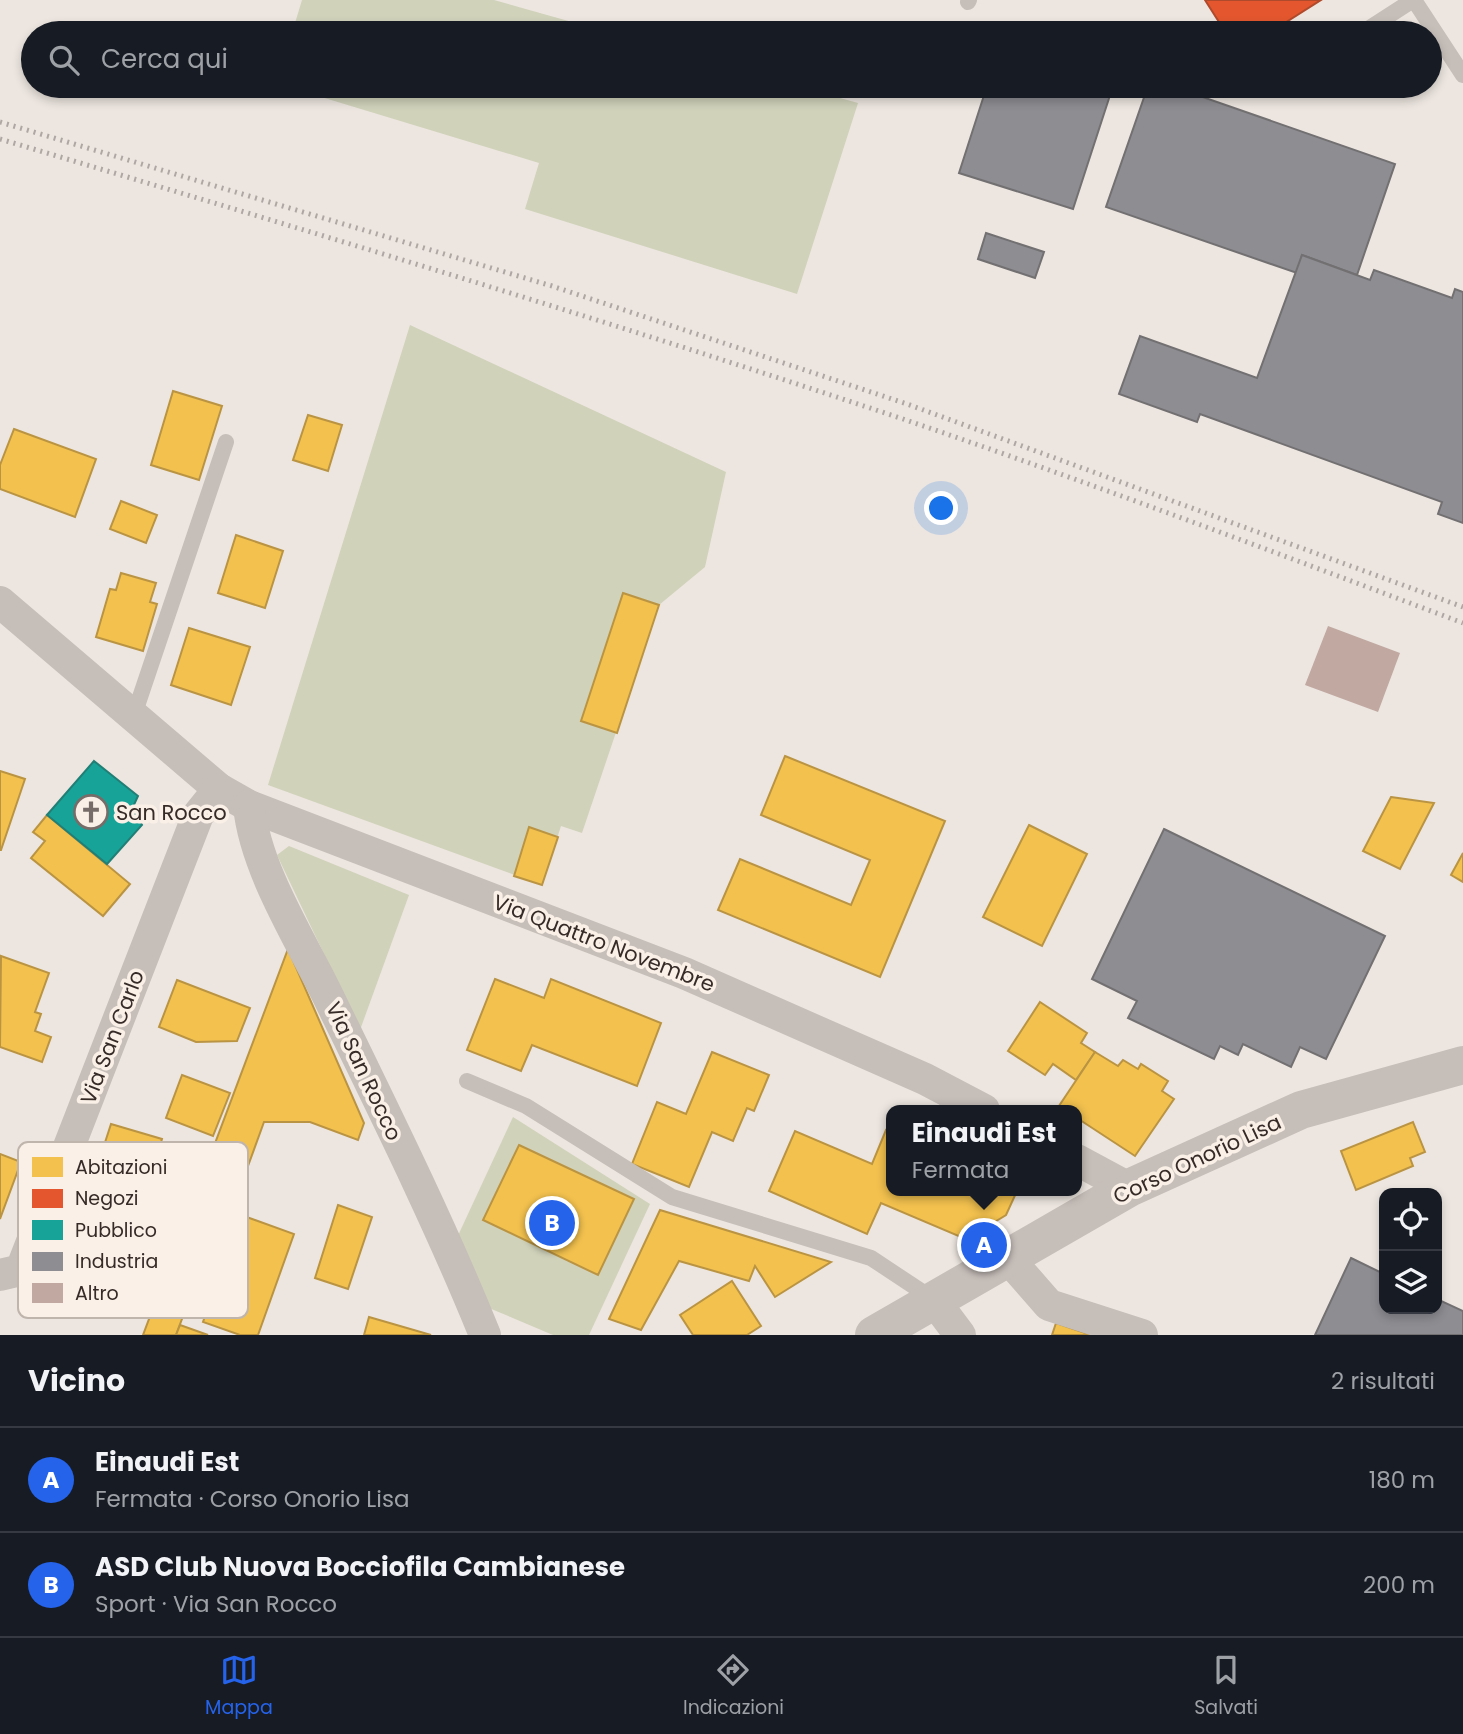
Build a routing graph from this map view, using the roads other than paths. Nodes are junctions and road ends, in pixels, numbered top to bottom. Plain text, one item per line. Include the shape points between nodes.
1 (1414, 0) edge
2 (1381, 21) edge
3 (1428, 21) edge
4 (1442, 43) edge
5 (1463, 75) edge
6 (226, 442) dead end
7 (0, 603) edge
8 (133, 718) junction
9 (219, 789) junction
10 (249, 806) junction
11 (1459, 1065) edge
12 (467, 1081) dead end
13 (974, 1105) edge
14 (71, 1142) edge
15 (1082, 1163) edge
16 (1129, 1188) junction
17 (1007, 1256) junction
18 (18, 1270) edge
19 (0, 1275) edge
20 (933, 1299) junction
21 (485, 1335) edge
22 (874, 1335) edge
23 (960, 1335) edge
24 (1142, 1335) edge

1 - 2 lane
1 - 3 lane
4 - 5 lane
6 - 8 lane
7 - 8 street, Via Quattro Novembre
8 - 9 street, Via Quattro Novembre
9 - 10 street, Via Quattro Novembre
9 - 14 street, Via San Carlo via 198,815
10 - 13 street, Via Quattro Novembre via 684,973
10 - 21 street, Via San Rocco via 255,841 270,877
11 - 16 street, Corso Onorio Lisa via 1301,1110
12 - 20 lane via 526,1105 671,1197 871,1258
15 - 16 street
16 - 17 street, Corso Onorio Lisa
17 - 20 street, Corso Onorio Lisa
17 - 24 street via 1049,1305
18 - 19 street, Via San Carlo
20 - 22 street, Corso Onorio Lisa
20 - 23 street

